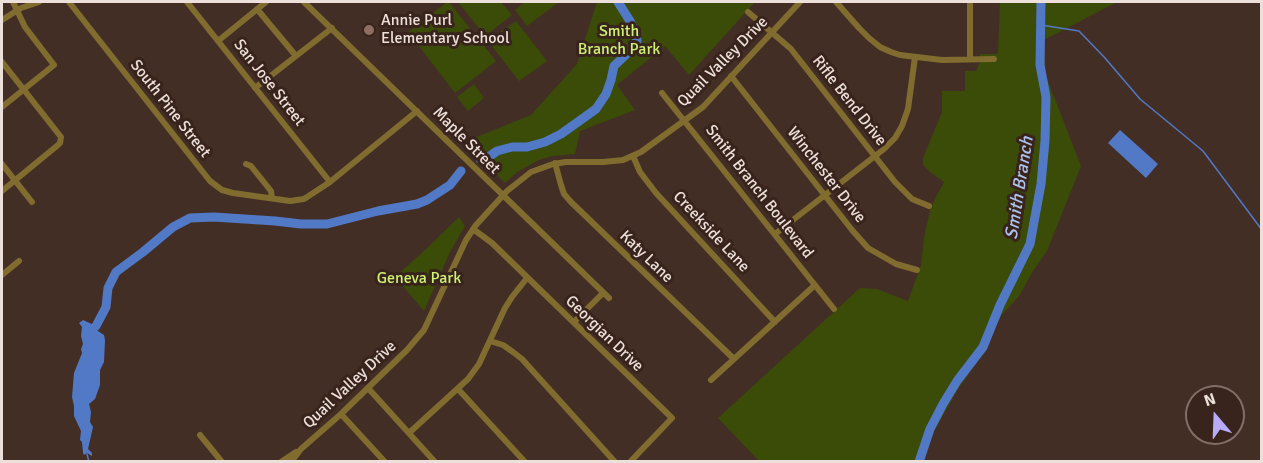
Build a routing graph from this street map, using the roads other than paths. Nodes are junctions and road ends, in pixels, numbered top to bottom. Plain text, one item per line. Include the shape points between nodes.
1 (13, 2) edge
2 (39, 2) edge
3 (69, 2) edge
4 (187, 2) edge
5 (266, 2) edge
6 (304, 2) edge
7 (800, 2) edge
8 (836, 2) edge
9 (969, 2) edge
10 (257, 9) junction
11 (16, 10) junction
12 (748, 12) dead end
13 (2, 20) edge
14 (332, 28) junction
15 (772, 33) junction
16 (218, 41) junction
17 (296, 56) junction
18 (915, 57) junction
19 (970, 59) junction
20 (994, 59) dead end
21 (2, 62) edge
22 (731, 76) junction
23 (255, 88) junction
24 (23, 89) junction
25 (662, 93) dead end
26 (2, 106) edge
27 (417, 111) junction
28 (685, 120) junction
29 (633, 156) junction
30 (875, 156) junction
31 (555, 163) junction
32 (2, 164) edge
33 (246, 164) dead end
34 (15, 180) junction
35 (330, 182) junction
36 (2, 191) edge
37 (825, 195) junction
38 (503, 196) junction
39 (272, 198) junction
40 (32, 202) dead end
41 (928, 206) dead end
42 (473, 229) junction
43 (775, 234) junction
44 (19, 261) dead end
45 (917, 270) dead end
46 (2, 272) edge
47 (527, 278) junction
48 (815, 285) junction
49 (603, 293) junction
50 (609, 298) dead end
51 (834, 309) dead end
52 (574, 322) junction
53 (775, 322) junction
54 (490, 341) junction
55 (734, 359) junction
56 (711, 380) dead end
57 (368, 388) junction
58 (458, 389) junction
59 (341, 414) junction
60 (409, 433) junction
61 (200, 435) dead end
62 (301, 449) junction
63 (222, 462) edge
64 (281, 462) edge
65 (291, 462) edge
66 (385, 462) edge
67 (435, 462) edge
68 (525, 462) edge
69 (615, 462) edge
70 (630, 462) edge

1 - 11 street
2 - 11 street
3 - 39 street, South Pine Street via 210,181 222,190
4 - 16 street, San Jose Street
5 - 10 street
6 - 14 street, Maple Street
7 - 15 street, Quail Valley Drive
8 - 18 street via 880,47
9 - 19 street
10 - 16 street
10 - 17 street
11 - 13 street
11 - 24 street via 54,65
12 - 15 street, Rifle Bend Drive
14 - 17 street
14 - 27 street, Maple Street
15 - 22 street, Quail Valley Drive
15 - 30 street, Rifle Bend Drive via 791,49
16 - 23 street, San Jose Street
17 - 23 street
18 - 19 street
18 - 30 street via 906,118 895,138
19 - 20 street
21 - 24 street
22 - 28 street, Quail Valley Drive
22 - 37 street, Winchester Drive
23 - 35 street, San Jose Street
24 - 26 street
24 - 34 street via 61,139
25 - 28 street, Smith Branch Boulevard
27 - 35 street, South Pine Street
27 - 38 street, Maple Street
28 - 29 street, Quail Valley Drive
28 - 43 street, Smith Branch Boulevard
29 - 31 street, Quail Valley Drive via 603,162
29 - 53 street, Creekside Lane via 656,193
30 - 37 street
30 - 41 street, Rifle Bend Drive via 904,192
31 - 38 street, Quail Valley Drive via 521,178
31 - 55 street, Katy Lane via 564,194 571,202
32 - 34 street
33 - 39 street via 271,191
34 - 36 street
34 - 40 street
35 - 39 street, South Pine Street via 297,201
37 - 43 street
37 - 45 street, Winchester Drive via 868,248 896,264
38 - 42 street, Quail Valley Drive
38 - 49 street, Maple Street
42 - 47 street, Georgian Drive
42 - 57 street, Quail Valley Drive via 424,330
43 - 48 street, Smith Branch Boulevard
44 - 46 street
47 - 52 street, Georgian Drive
47 - 54 street via 505,308
48 - 51 street, Smith Branch Boulevard
48 - 53 street
49 - 50 street, Maple Street
49 - 52 street
52 - 70 street, Georgian Drive via 672,418
53 - 55 street
54 - 58 street via 479,364
54 - 69 street via 522,359
55 - 56 street
57 - 59 street, Quail Valley Drive
57 - 60 street
58 - 60 street
58 - 68 street
59 - 62 street, Quail Valley Drive
59 - 66 street
60 - 67 street
61 - 63 street
62 - 64 street, Quail Valley Drive
62 - 65 street, Quail Valley Drive

